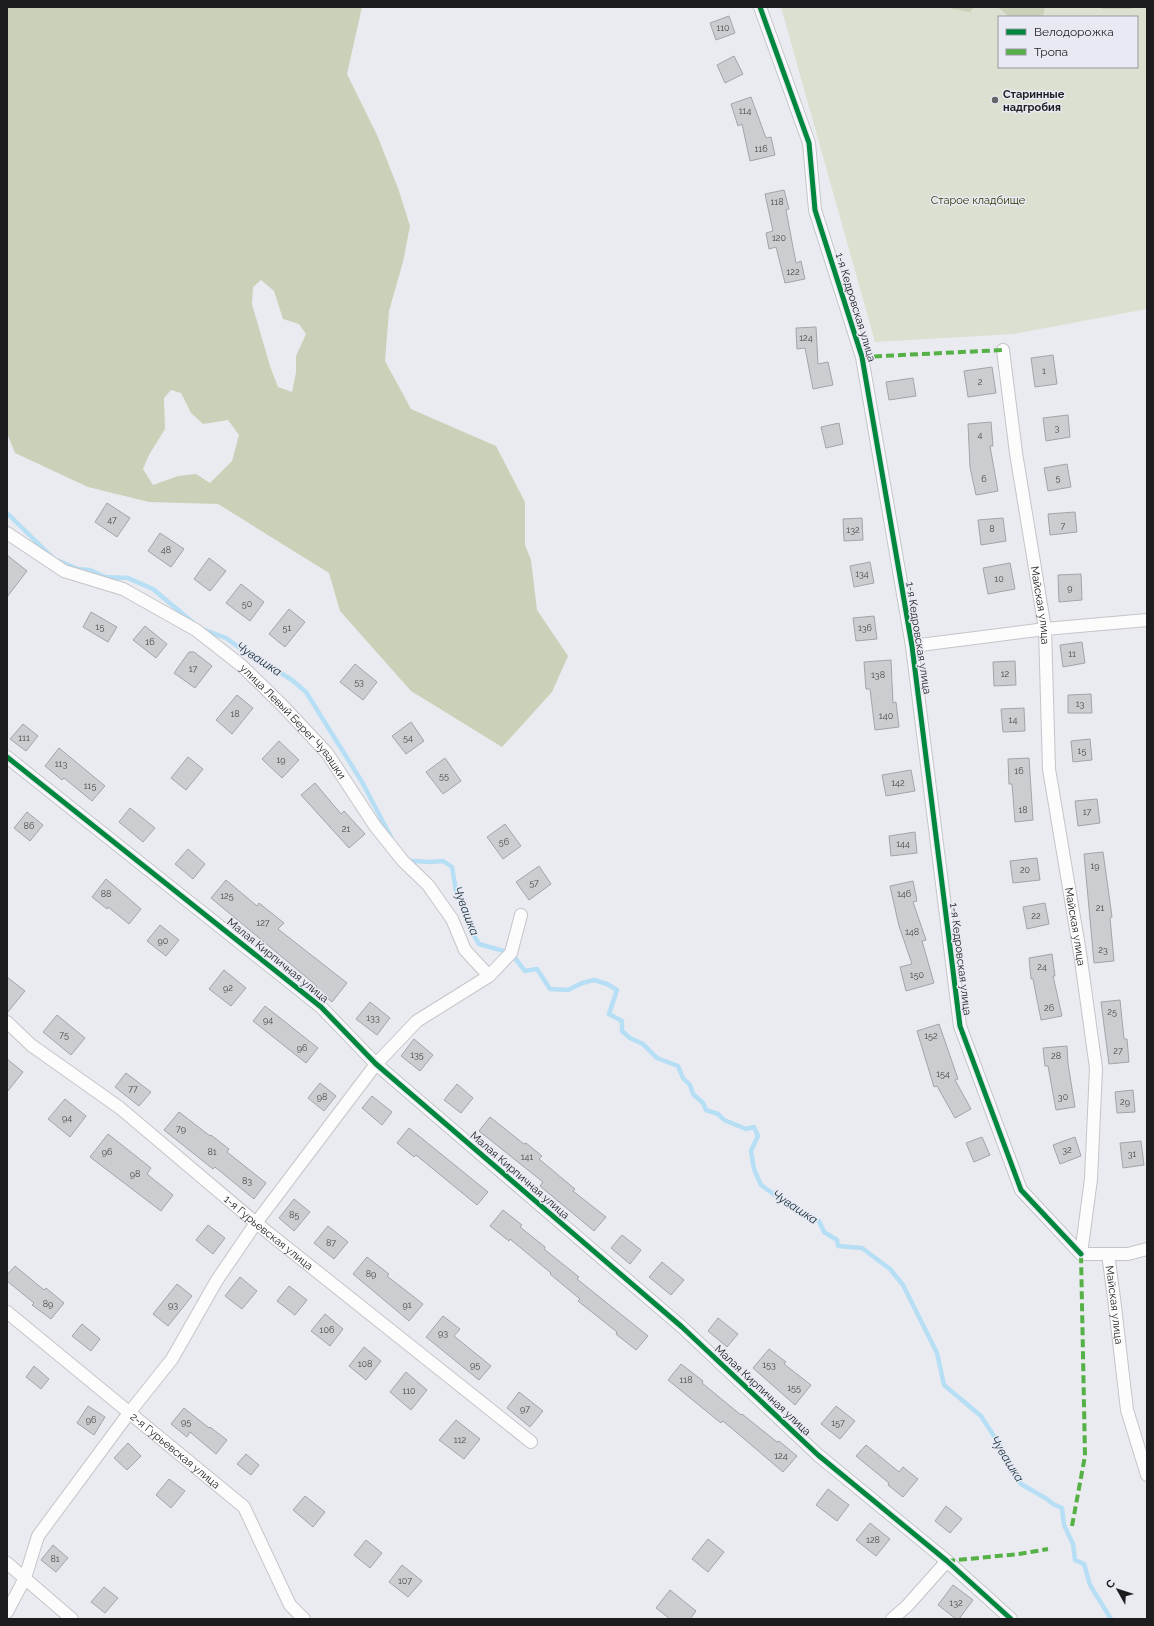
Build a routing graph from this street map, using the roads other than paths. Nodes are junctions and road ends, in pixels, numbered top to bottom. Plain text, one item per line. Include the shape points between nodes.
1 (760, 7) edge
2 (1003, 350) dead end
3 (7, 533) edge
4 (1147, 620) edge
5 (1045, 629) junction
6 (912, 646) junction
7 (7, 757) edge
8 (521, 915) dead end
9 (489, 976) junction
10 (7, 1022) edge
11 (376, 1064) junction
12 (256, 1223) junction
13 (1147, 1249) edge
14 (1081, 1254) junction
15 (1108, 1254) junction
16 (7, 1312) edge
17 (130, 1413) junction
18 (531, 1442) dead end
19 (1147, 1475) edge
20 (947, 1561) junction
21 (7, 1563) edge
22 (24, 1578) junction
23 (7, 1612) edge
24 (72, 1619) edge
25 (304, 1619) edge
26 (892, 1619) edge
27 (1011, 1619) edge

1 - 6 street, 1-я Кедровская улица via 809,143 816,210 862,357
2 - 5 street, Майская улица via 1016,453
3 - 9 street, улица Левый Берег Чувашки via 64,570 123,589 196,630 242,666 327,753 375,826 428,885 452,919 465,950
4 - 5 street
5 - 6 street
5 - 14 street, Майская улица via 1049,769 1080,953 1096,1068 1091,1179
6 - 14 street, 1-я Кедровская улица via 960,1026 1020,1190
7 - 11 street, Малая Кирпичная улица via 321,1007
8 - 9 street via 510,954
9 - 11 street via 417,1021
10 - 12 street, 1-я Гурьевская улица via 31,1045 120,1108
11 - 12 street
11 - 20 street, Малая Кирпичная улица via 682,1327 818,1455
12 - 17 street via 217,1280 172,1359
12 - 18 street, 1-я Гурьевская улица
13 - 15 street via 1128,1254
14 - 15 street, Майская улица
15 - 19 street, Майская улица via 1127,1410
16 - 17 street, 2-я Гурьевская улица
17 - 22 street via 38,1536
17 - 25 street, 2-я Гурьевская улица via 244,1508 290,1605
20 - 26 street
20 - 27 street, Малая Кирпичная улица
21 - 22 street
22 - 23 street
22 - 24 street

